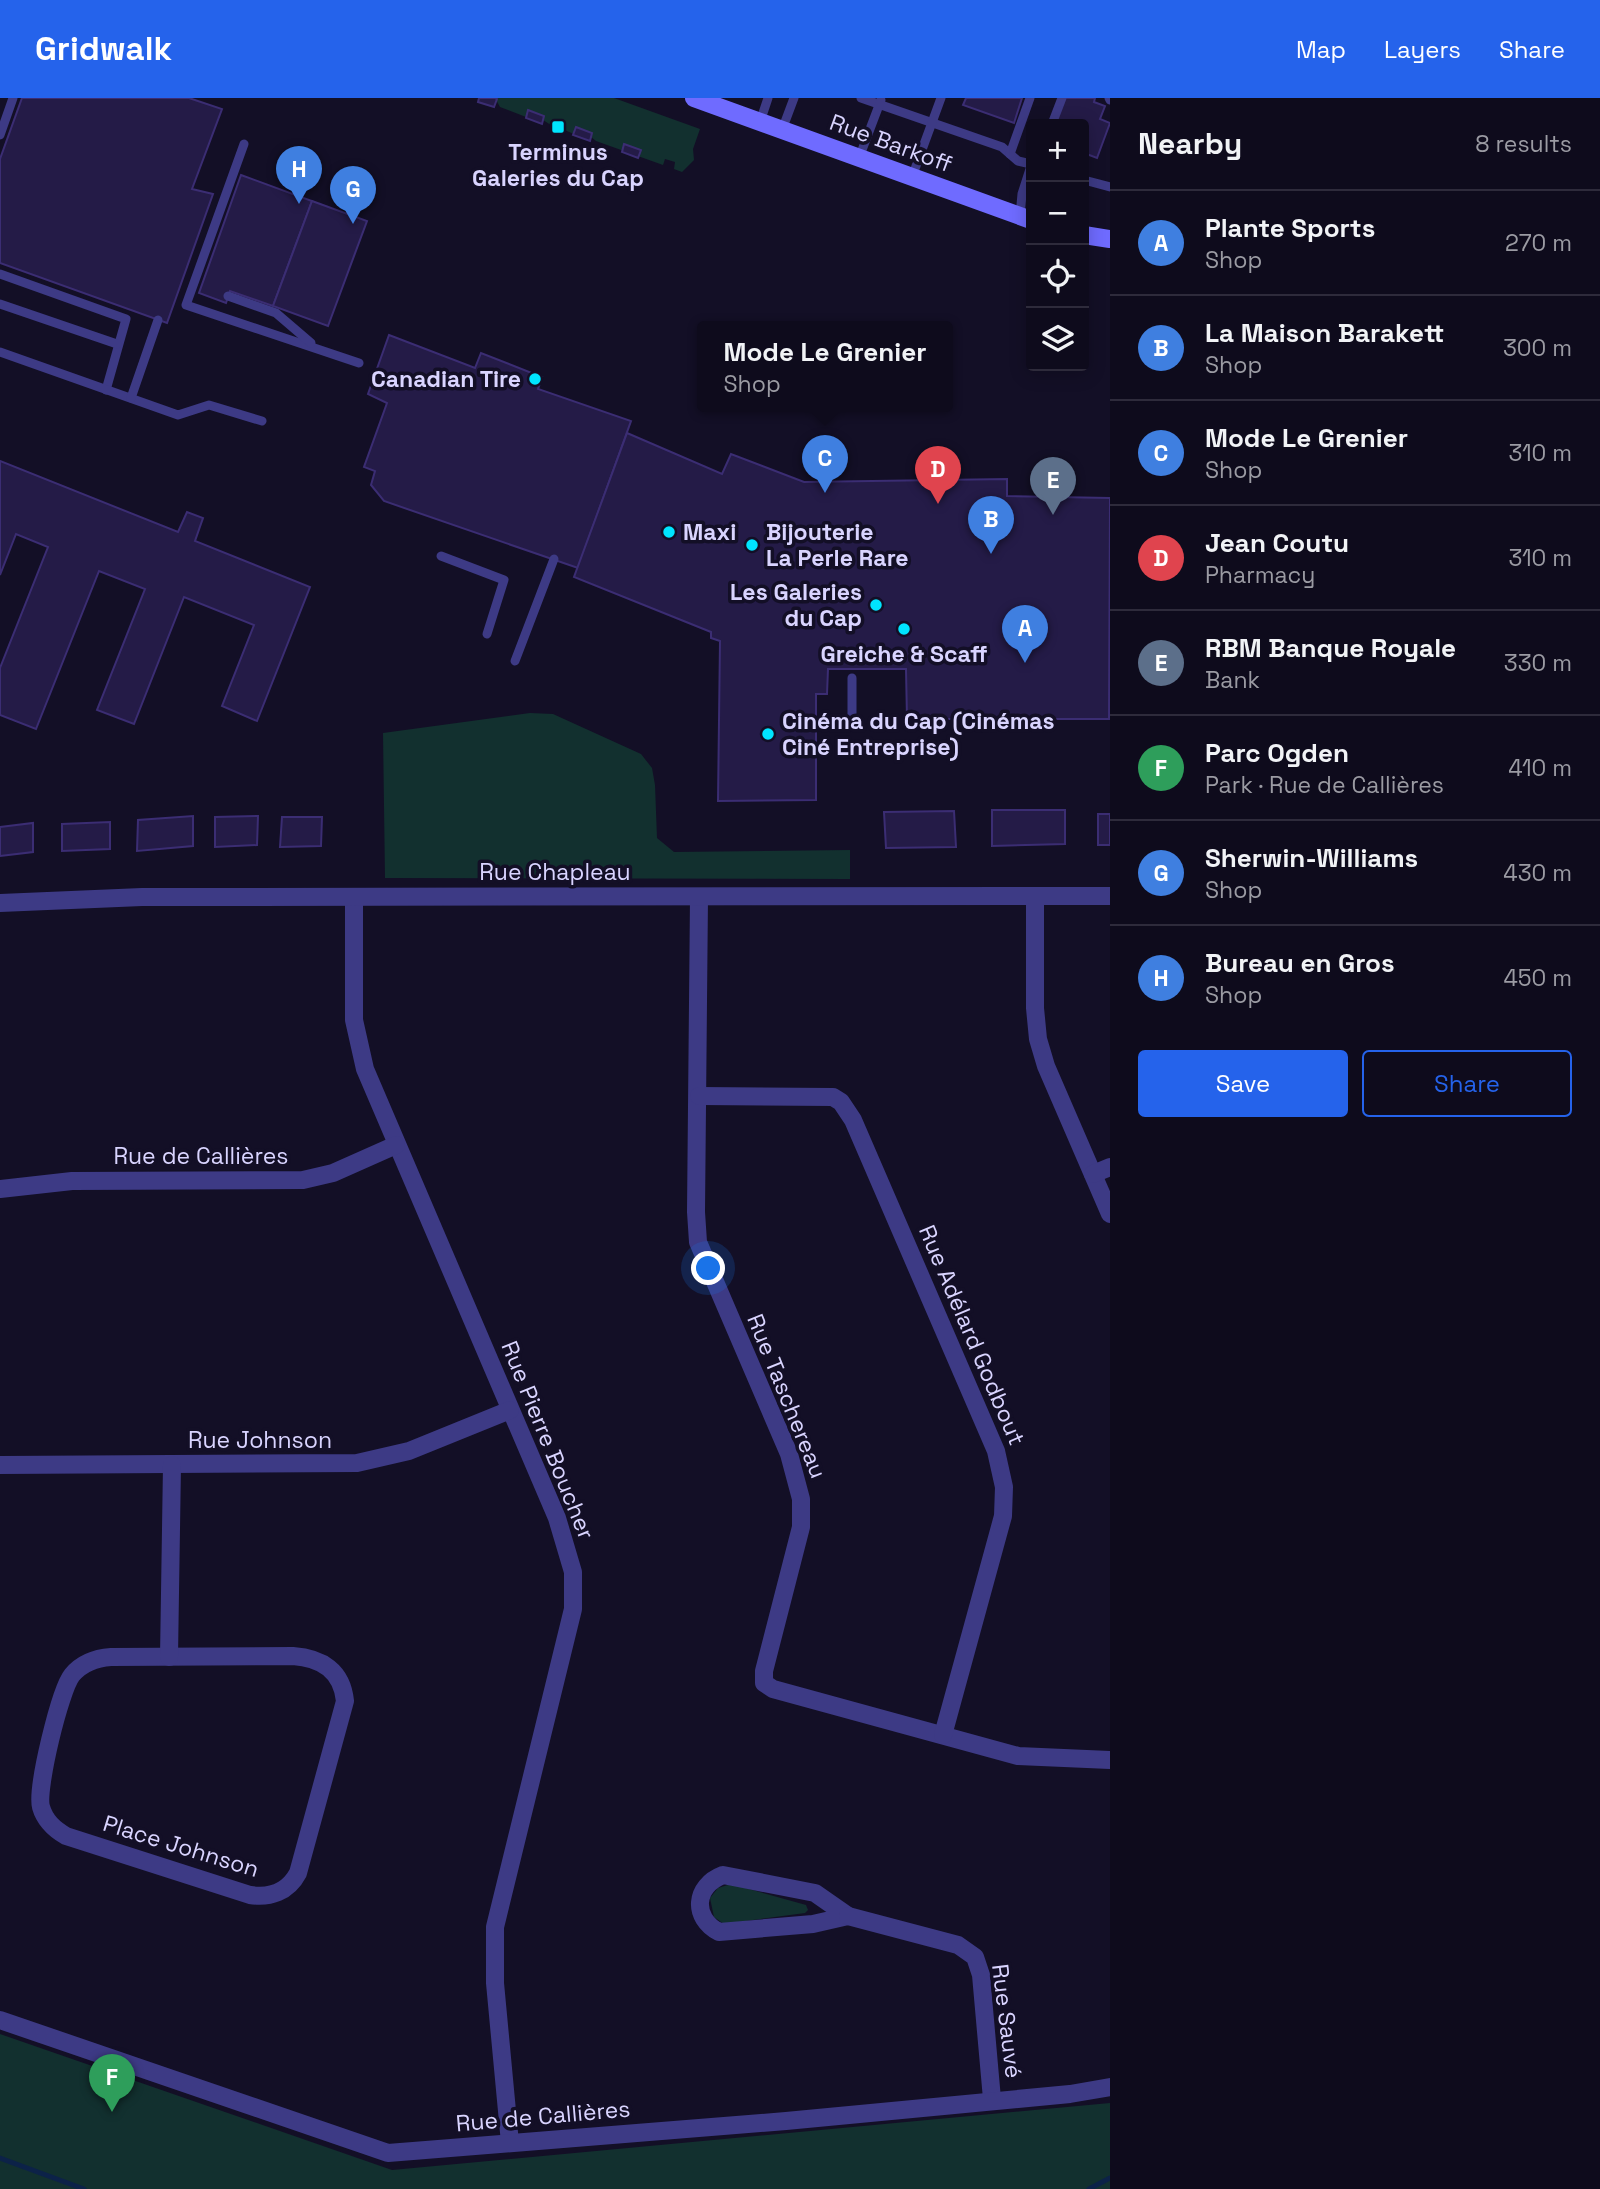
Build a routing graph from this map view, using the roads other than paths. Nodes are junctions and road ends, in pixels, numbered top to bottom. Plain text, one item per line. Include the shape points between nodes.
1 (13, 98) edge
2 (694, 98) edge
3 (768, 98) edge
4 (794, 98) edge
5 (860, 98) edge
6 (941, 98) edge
7 (1030, 98) edge
8 (1062, 98) edge
9 (880, 101) edge
10 (1054, 119) edge
11 (760, 122) junction
12 (933, 122) junction
13 (782, 130) junction
14 (0, 135) edge
15 (244, 144) dead end
16 (1010, 154) junction
17 (859, 158) junction
18 (1026, 162) edge
19 (912, 177) junction
20 (1089, 181) edge
21 (1110, 187) edge
22 (1026, 218) edge
23 (1089, 235) edge
24 (1110, 239) edge
25 (0, 274) edge
26 (228, 296) dead end
27 (0, 304) edge
28 (159, 320) dead end
29 (117, 344) junction
30 (316, 347) junction
31 (0, 352) edge
32 (359, 363) dead end
33 (106, 390) junction
34 (131, 398) junction
35 (262, 421) dead end
36 (441, 556) dead end
37 (554, 559) dead end
38 (487, 634) dead end
39 (515, 661) dead end
40 (852, 678) dead end
41 (852, 722) dead end
42 (1035, 896) junction
43 (1110, 896) edge
44 (354, 897) junction
45 (699, 897) junction
46 (0, 904) edge
47 (699, 1096) junction
48 (396, 1145) junction
49 (1110, 1167) edge
50 (1093, 1174) junction
51 (0, 1189) edge
52 (1110, 1214) edge
53 (510, 1410) junction
54 (0, 1465) edge
55 (172, 1465) junction
56 (169, 1657) junction
57 (943, 1735) junction
58 (1110, 1760) edge
59 (848, 1916) junction
60 (0, 2020) edge
61 (1110, 2087) edge
62 (992, 2099) junction
63 (510, 2143) junction

1 - 14 lane
2 - 11 street, Rue Barkoff
3 - 11 lane
4 - 13 lane
5 - 9 lane
6 - 12 lane
7 - 16 lane
8 - 10 lane
9 - 12 lane
9 - 17 lane
11 - 13 street, Rue Barkoff
12 - 16 lane
12 - 19 lane
13 - 17 street, Rue Barkoff
15 - 30 lane via 186,306
16 - 18 lane
17 - 19 street, Rue Barkoff
19 - 22 street, Rue Barkoff
20 - 21 lane
23 - 24 street
25 - 29 lane via 126,319
26 - 30 lane via 276,313
27 - 29 lane
28 - 34 lane
29 - 33 lane
30 - 32 lane
31 - 33 lane
33 - 34 lane
34 - 35 lane via 178,415 209,405
36 - 38 lane via 504,580
37 - 39 lane
40 - 41 lane
42 - 43 street, Rue Chapleau
42 - 45 street, Rue Chapleau
42 - 50 street via 1038,1039
44 - 45 street, Rue Chapleau
44 - 46 street, Rue Chapleau via 82,898
44 - 48 street, Rue Pierre Boucher via 356,1038
45 - 47 street, Rue Taschereau
47 - 57 street, Rue Taschereau via 698,1242 789,1454 801,1499 801,1527 764,1683
47 - 57 street, Rue Adélard Godbout via 833,1097 841,1101 996,1451 1004,1487 1003,1516
48 - 51 street, Rue de Callières via 333,1173 303,1180 72,1181
48 - 53 street, Rue Pierre Boucher
49 - 50 street
50 - 52 street
53 - 55 street, Rue Johnson via 409,1451 357,1463
53 - 63 street, Rue Pierre Boucher via 557,1518 569,1553 574,1591 566,1646 495,1927 495,1983
54 - 55 street, Rue Johnson
55 - 56 street
56 - 56 street, Place Johnson via 100,1658 74,1673 65,1689 40,1788 44,1815 65,1836 250,1895 270,1896 294,1881 298,1872 345,1701 341,1684 326,1663 310,1658
57 - 58 street, Rue Taschereau via 1018,1756
59 - 59 street, Rue Sauvé via 815,1893 733,1875 706,1885 699,1902 710,1928 729,1934
59 - 62 street, Rue Sauvé via 958,1945 975,1957 981,1975
60 - 63 street, Rue de Callières via 377,2151
61 - 62 street, Rue de Callières
62 - 63 street, Rue de Callières

